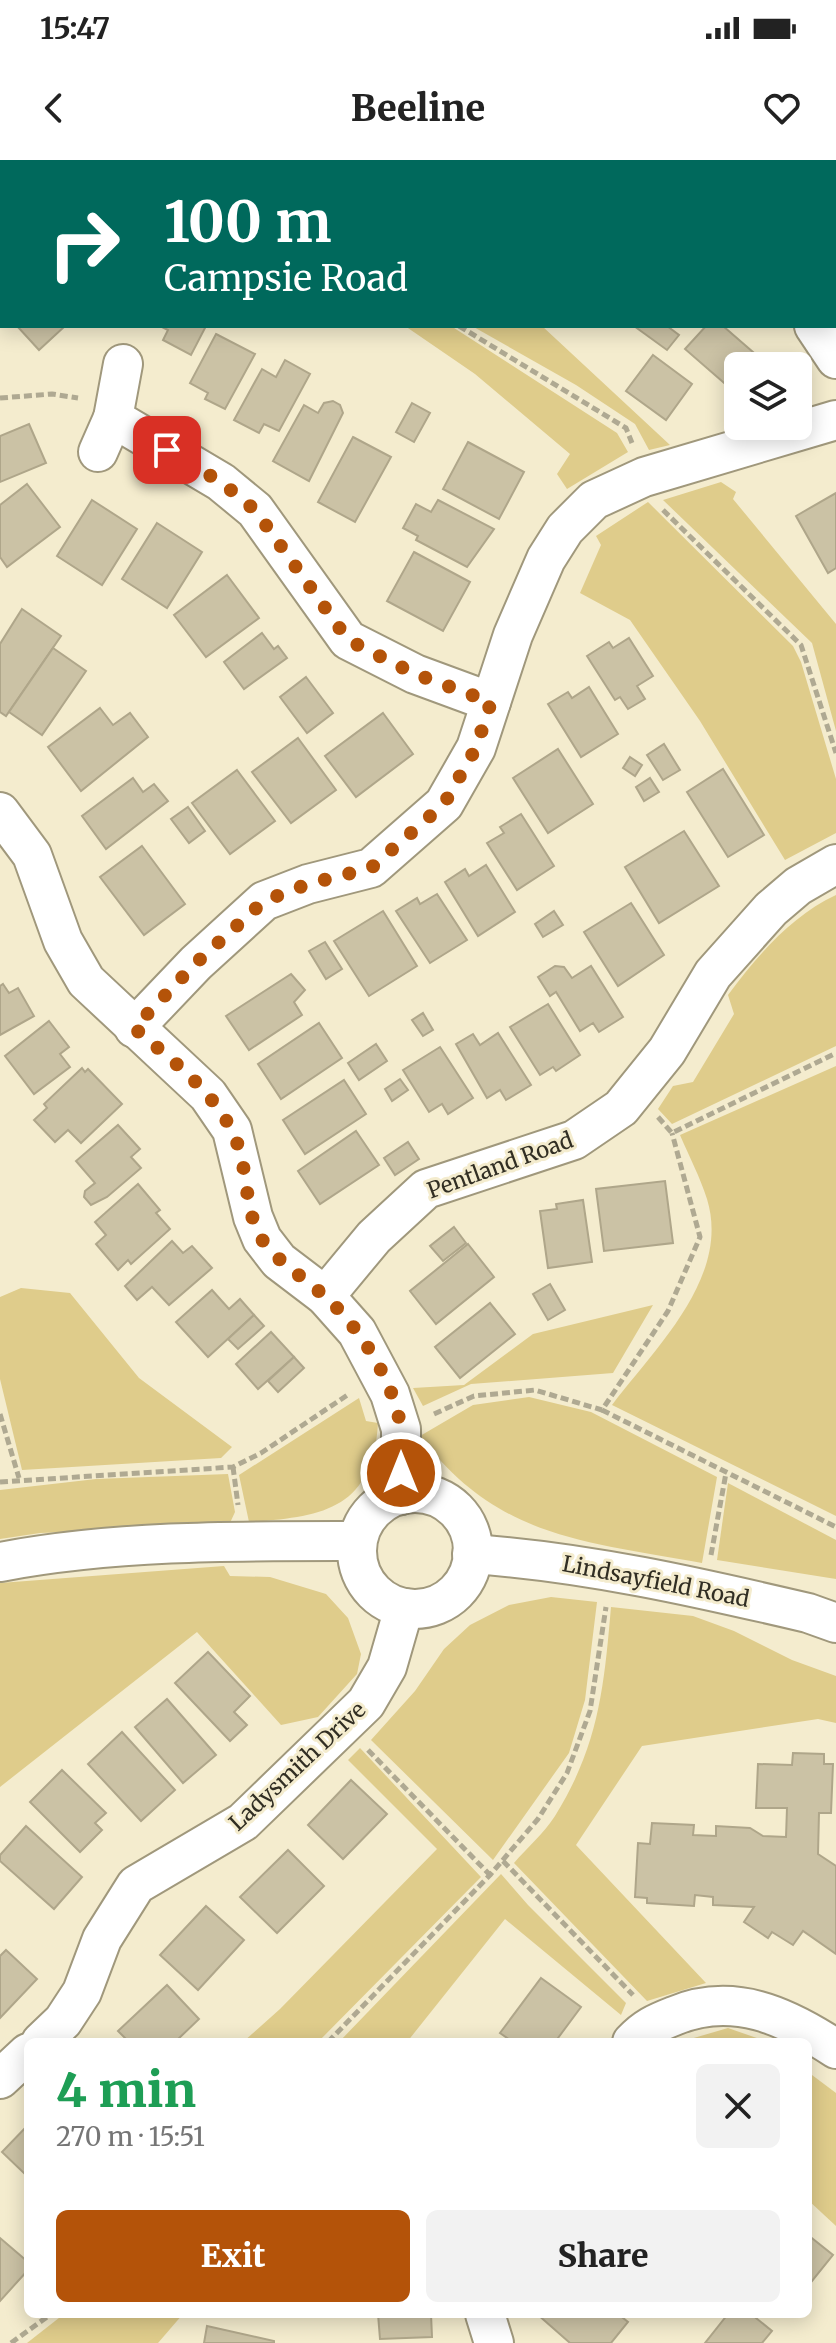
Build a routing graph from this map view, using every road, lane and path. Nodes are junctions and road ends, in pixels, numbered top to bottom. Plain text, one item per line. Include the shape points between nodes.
1 (462, 328) edge
2 (815, 328) edge
3 (836, 359) edge
4 (123, 364) dead end
5 (0, 398) edge
6 (836, 420) edge
7 (106, 435) junction
8 (644, 477) junction
9 (491, 702) junction
10 (836, 753) edge
11 (0, 812) edge
12 (836, 864) edge
13 (134, 1028) junction
14 (836, 1053) edge
15 (636, 1091) junction
16 (672, 1133) junction
17 (325, 1296) junction
18 (380, 1373) junction
19 (602, 1410) junction
20 (0, 1414) edge
21 (401, 1429) junction
22 (726, 1473) junction
23 (19, 1478) junction
24 (0, 1482) edge
25 (401, 1495) junction
26 (836, 1527) edge
27 (357, 1541) junction
28 (472, 1554) junction
29 (0, 1562) edge
30 (612, 1570) junction
31 (705, 1589) junction
32 (404, 1608) junction
33 (836, 1623) edge
34 (344, 1725) junction
35 (503, 1861) junction
36 (490, 1875) junction
37 (646, 2032) edge
38 (45, 2038) edge
39 (332, 2038) edge
40 (836, 2049) edge
41 (24, 2057) edge
42 (0, 2079) edge
43 (45, 2318) edge
44 (486, 2318) edge
45 (11, 2343) edge
46 (494, 2343) edge

1 - 8 path via 626,428
2 - 3 street
4 - 7 street
5 - 7 path via 80,398
6 - 8 street
7 - 9 street via 221,482 255,510 348,640 415,674
8 - 9 street via 594,500 565,529 513,635
8 - 10 path via 658,504 801,645
9 - 13 street via 476,748 444,804 371,868 264,901
11 - 13 street via 32,855 72,961
12 - 15 street, Pentland Road via 771,909 713,974
13 - 17 street via 208,1095 232,1130 262,1239 279,1261
14 - 16 path
15 - 16 path
15 - 17 street, Pentland Road via 621,1108 574,1140 426,1189 374,1237
16 - 19 path via 700,1237 668,1311
17 - 18 street via 357,1332
18 - 21 street
18 - 23 path via 233,1467
19 - 21 path via 535,1390 474,1396
19 - 22 path
20 - 23 path
21 - 25 street
22 - 26 path
22 - 31 path
23 - 24 path
25 - 27 street via 372,1511
25 - 28 street via 429,1496 454,1508 465,1523
27 - 29 street via 243,1541 39,1554
27 - 32 street via 362,1576 387,1602
28 - 30 street, Lindsayfield Road
28 - 32 street via 467,1577 456,1592 423,1609
30 - 31 street, Lindsayfield Road
30 - 35 path via 590,1711 567,1773
31 - 33 street, Lindsayfield Road
32 - 34 street, Ladysmith Drive via 387,1667 366,1703
34 - 36 path
34 - 38 street, Ladysmith Drive via 243,1822 136,1885 102,1939 82,1992
35 - 36 path
35 - 37 path
36 - 39 path
37 - 40 street via 688,2010 717,2004 764,2010
41 - 42 street
43 - 45 path
44 - 46 street

